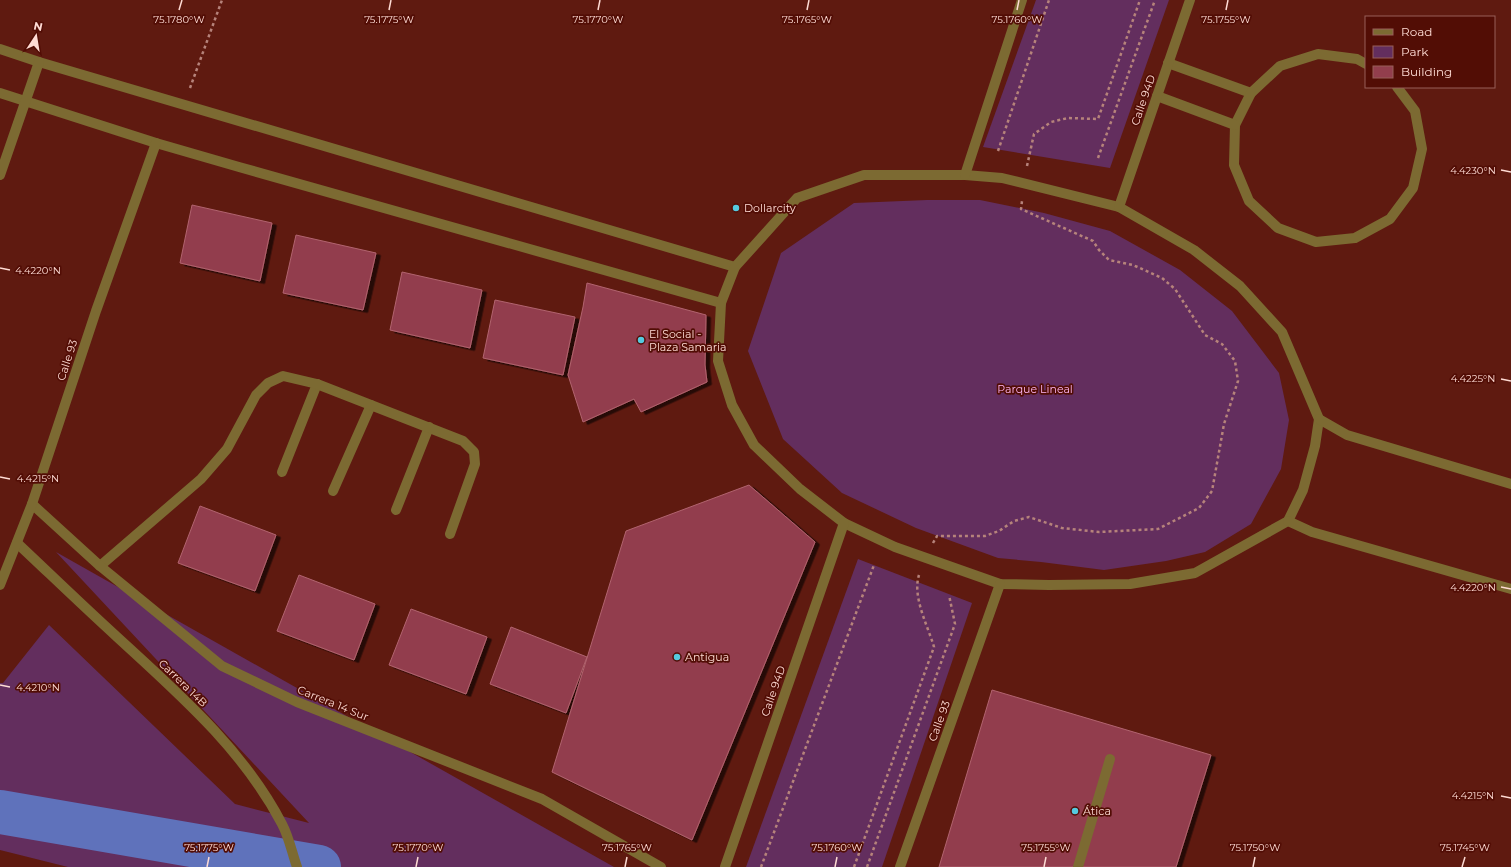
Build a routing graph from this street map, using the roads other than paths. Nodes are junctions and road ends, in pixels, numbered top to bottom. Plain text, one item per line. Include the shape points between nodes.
1 (1022, 0) edge
2 (1190, 0) edge
3 (0, 49) edge
4 (39, 62) junction
5 (1168, 63) junction
6 (1365, 63) edge
7 (1398, 88) edge
8 (0, 93) edge
9 (1251, 93) junction
10 (1157, 96) junction
11 (24, 101) junction
12 (1235, 125) junction
13 (156, 143) junction
14 (0, 175) edge
15 (965, 175) junction
16 (1119, 207) junction
17 (735, 267) junction
18 (721, 303) junction
19 (317, 384) junction
20 (371, 404) junction
21 (1319, 419) junction
22 (429, 427) junction
23 (282, 472) dead end
24 (1511, 484) edge
25 (333, 491) dead end
26 (32, 504) junction
27 (396, 510) dead end
28 (1288, 521) junction
29 (844, 523) junction
30 (450, 534) dead end
31 (17, 543) junction
32 (100, 566) junction
33 (1000, 584) junction
34 (0, 585) edge
35 (1511, 589) edge
36 (1110, 759) dead end
37 (297, 867) edge
38 (661, 867) edge
39 (725, 867) edge
40 (900, 867) edge
41 (1078, 867) edge

1 - 15 street
2 - 5 street, Calle 94D
3 - 4 street
4 - 11 street
4 - 17 street
5 - 9 street
5 - 10 street, Calle 94D
6 - 9 street via 1357,59 1318,54 1280,66
7 - 12 street via 1415,111 1422,149 1413,188 1390,219 1355,238 1316,242 1278,228 1249,201 1234,165
8 - 11 street
9 - 12 street
10 - 12 street
10 - 16 street, Calle 94D
11 - 13 street
11 - 14 street
13 - 18 street
13 - 26 street, Calle 93
15 - 16 street via 1002,178
15 - 17 street via 864,175 797,198
16 - 21 street via 1194,250 1240,286 1282,332
17 - 18 street
18 - 29 street via 718,361 732,405 754,446 800,490
19 - 20 street
19 - 23 street
19 - 32 street via 283,376 268,383 256,395 227,449 201,479
20 - 22 street
20 - 25 street
21 - 24 street via 1347,435
21 - 28 street via 1315,446 1303,490
22 - 27 street
22 - 30 street via 463,441 474,452 475,464
26 - 31 street, Calle 93
26 - 32 street, Carrera 14 Sur
28 - 33 street via 1195,572 1130,584
28 - 35 street via 1312,532
29 - 33 street via 895,547
29 - 39 street, Calle 94D
31 - 34 street, Calle 93
31 - 37 street, Carrera 14B via 190,704 232,751 260,786 283,825
32 - 38 street, Carrera 14 Sur via 222,666 296,702 542,799
33 - 40 street, Calle 93
36 - 41 street

